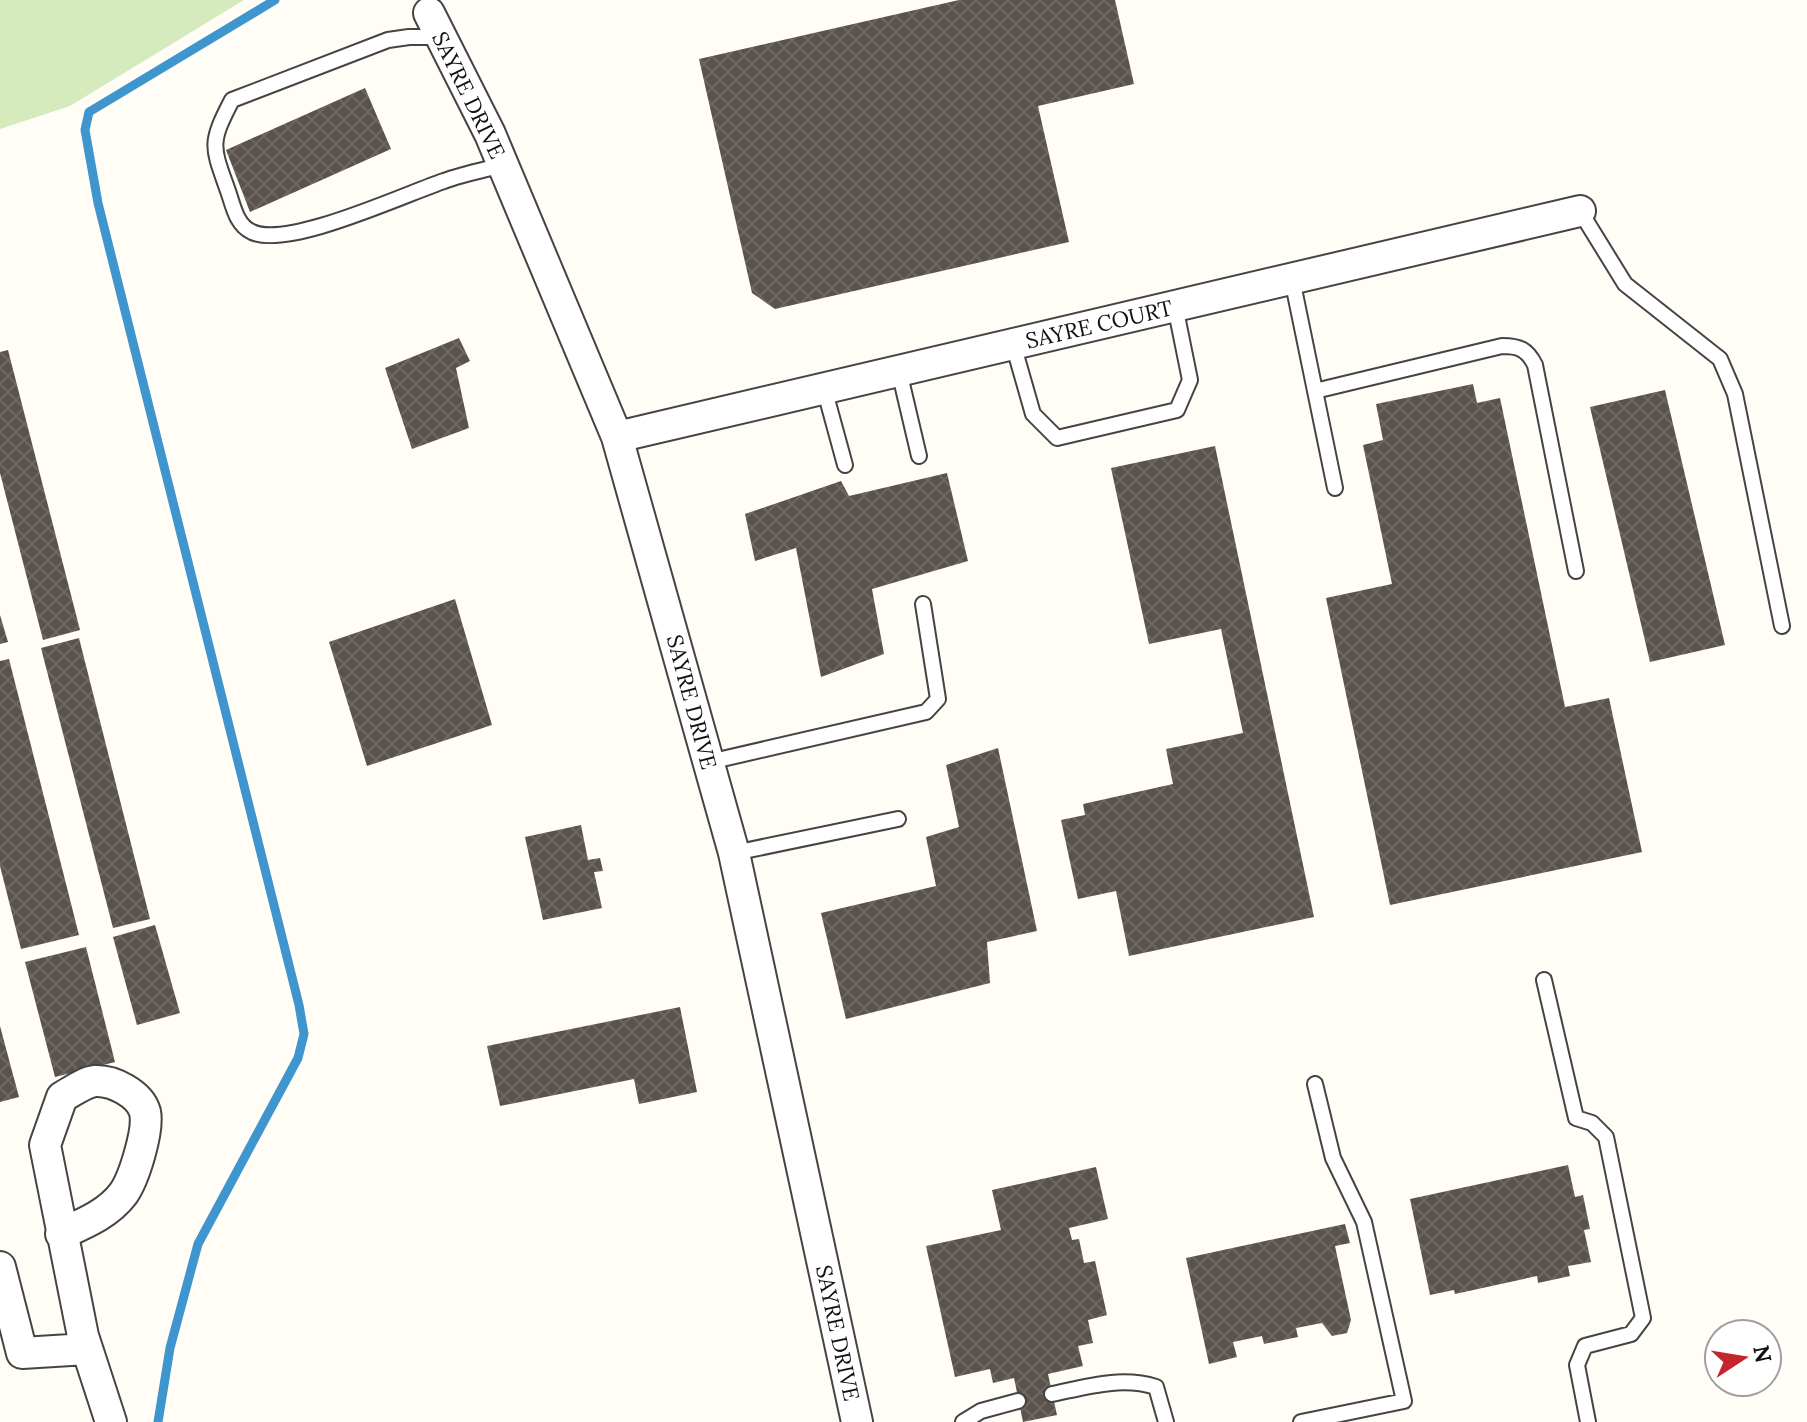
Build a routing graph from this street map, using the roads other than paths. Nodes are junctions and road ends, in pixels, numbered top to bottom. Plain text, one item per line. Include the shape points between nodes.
1 (435, 25) joint
2 (503, 165) junction
3 (1580, 211) joint
4 (1292, 279) junction
5 (1175, 306) junction
6 (1013, 344) junction
7 (899, 371) junction
8 (824, 388) junction
9 (1315, 391) junction
10 (617, 437) junction
11 (919, 456) dead end
12 (845, 465) dead end
13 (1335, 488) dead end
14 (1576, 571) dead end
15 (923, 604) dead end
16 (1782, 626) dead end
17 (709, 762) junction
18 (898, 819) dead end
19 (734, 853) junction
20 (1544, 980) dead end
21 (1315, 1084) dead end
22 (61, 1234) junction
23 (0, 1267) edge
24 (87, 1349) junction
25 (1052, 1394) dead end
26 (1018, 1401) dead end
27 (111, 1422) edge
28 (857, 1422) edge
29 (963, 1422) edge
30 (1166, 1422) edge
31 (1301, 1422) edge
32 (1588, 1422) edge

1 - 2 street, SAYRE DRIVE
1 - 2 lane via 232,100 213,150 239,223 252,233 281,236
2 - 10 street, SAYRE DRIVE
3 - 4 street, SAYRE COURT
3 - 16 lane via 1625,284 1720,359 1735,394
4 - 5 street, SAYRE COURT
4 - 9 lane
5 - 6 street, SAYRE COURT
5 - 6 lane via 1190,380 1177,410 1057,438 1033,414
6 - 7 street, SAYRE COURT
7 - 8 street, SAYRE COURT
7 - 11 lane
8 - 10 street, SAYRE COURT
8 - 12 lane
9 - 13 lane
9 - 14 lane via 1502,346 1529,353
10 - 17 street, SAYRE DRIVE
15 - 17 lane via 938,699 926,712
17 - 19 street, SAYRE DRIVE
18 - 19 lane
19 - 28 street, SAYRE DRIVE
20 - 32 lane via 1576,1118 1592,1123 1606,1137 1643,1318 1631,1334 1585,1346 1577,1365
21 - 31 lane via 1333,1158 1364,1222 1404,1401
22 - 22 street via 45,1145 49,1133 62,1097 94,1081 115,1084 134,1095 145,1112 140,1161 123,1194 96,1218
22 - 24 street
23 - 24 street via 22,1353
24 - 27 street
25 - 30 lane via 1141,1382 1156,1387
26 - 29 lane

